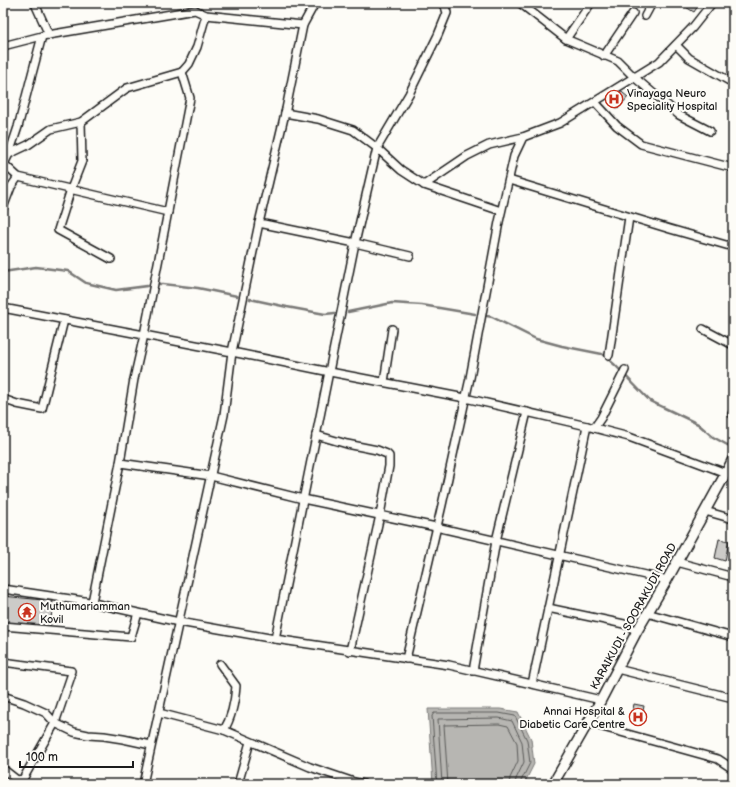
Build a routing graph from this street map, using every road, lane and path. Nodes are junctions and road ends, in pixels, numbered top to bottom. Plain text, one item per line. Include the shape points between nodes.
1 (36, 3) edge
2 (315, 3) edge
3 (444, 3) edge
4 (520, 3) edge
5 (533, 3) edge
6 (591, 3) edge
7 (652, 3) edge
8 (712, 3) edge
9 (197, 7) edge
10 (529, 10) junction
11 (633, 13) dead end
12 (206, 15) junction
13 (645, 16) dead end
14 (303, 24) junction
15 (46, 36) junction
16 (566, 39) junction
17 (676, 44) junction
18 (3, 46) edge
19 (604, 56) junction
20 (182, 72) junction
21 (634, 78) junction
22 (731, 82) dead end
23 (595, 102) junction
24 (285, 113) junction
25 (81, 122) junction
26 (710, 131) dead end
27 (523, 137) junction
28 (378, 148) junction
29 (9, 154) junction
30 (4, 164) edge
31 (733, 168) edge
32 (18, 177) junction
33 (508, 180) junction
34 (424, 185) junction
35 (71, 189) junction
36 (3, 208) edge
37 (501, 211) junction
38 (168, 212) junction
39 (630, 217) junction
40 (259, 223) junction
41 (355, 242) junction
42 (733, 247) edge
43 (410, 256) dead end
44 (111, 259) dead end
45 (3, 308) edge
46 (64, 320) junction
47 (392, 328) dead end
48 (703, 330) dead end
49 (144, 335) junction
50 (733, 345) edge
51 (232, 352) junction
52 (609, 355) dead end
53 (625, 370) dead end
54 (330, 372) junction
55 (384, 382) junction
56 (465, 398) junction
57 (3, 399) edge
58 (527, 412) junction
59 (591, 427) junction
60 (316, 435) junction
61 (733, 459) edge
62 (120, 463) junction
63 (726, 473) junction
64 (211, 476) junction
65 (303, 499) junction
66 (705, 511) junction
67 (380, 515) junction
68 (733, 519) edge
69 (436, 527) junction
70 (496, 541) junction
71 (560, 555) junction
72 (677, 562) junction
73 (733, 577) edge
74 (667, 580) junction
75 (3, 589) edge
76 (92, 602) junction
77 (548, 608) junction
78 (138, 612) junction
79 (647, 613) junction
80 (179, 622) junction
81 (3, 626) edge
82 (637, 631) junction
83 (733, 637) edge
84 (275, 639) junction
85 (350, 651) junction
86 (406, 659) junction
87 (3, 662) edge
88 (220, 664) dead end
89 (617, 669) junction
90 (473, 671) junction
91 (532, 684) junction
92 (3, 696) edge
93 (733, 698) edge
94 (601, 700) junction
95 (159, 713) junction
96 (55, 723) junction
97 (588, 723) junction
98 (224, 730) junction
99 (250, 742) junction
100 (152, 745) junction
101 (3, 769) edge
102 (733, 769) edge
103 (354, 783) edge
104 (143, 784) edge
105 (238, 784) edge
106 (363, 784) edge
107 (553, 784) edge

1 - 15 street
2 - 14 street
3 - 28 street via 447,13 438,35
4 - 10 street
5 - 10 street
6 - 16 street
7 - 13 street
8 - 17 street via 694,27
9 - 12 street
9 - 15 street
10 - 16 street
11 - 19 street
12 - 14 street
12 - 20 street via 197,47
14 - 24 street
15 - 18 street
15 - 29 street
16 - 19 street
17 - 21 street via 659,62
17 - 22 street via 689,58
19 - 21 street via 618,61
20 - 25 street via 127,88
20 - 38 street via 190,98
21 - 23 street
21 - 26 street via 679,115
23 - 27 street via 560,123
23 - 31 street via 617,126 640,144
24 - 28 street via 318,119 353,130
24 - 40 street
25 - 29 street via 51,129
25 - 35 street via 82,161
27 - 33 street via 514,156
27 - 34 street via 489,145 467,156
28 - 34 street via 401,170
28 - 41 street
29 - 30 street
30 - 32 street
32 - 35 street
32 - 36 street
33 - 37 street
33 - 39 street
34 - 37 street
35 - 38 street
35 - 44 street via 58,230
37 - 56 street
38 - 49 street
39 - 42 street
39 - 52 street
40 - 41 street
40 - 51 street
41 - 43 street
41 - 54 street
45 - 46 street
46 - 49 street
46 - 57 street via 42,409
47 - 55 street
48 - 50 street
49 - 51 street
49 - 62 street
51 - 54 street
51 - 64 street via 224,415
53 - 59 street via 601,418
54 - 55 street
54 - 60 street
55 - 56 street
56 - 58 street
56 - 69 street
58 - 59 street
58 - 70 street
59 - 63 street via 630,437
59 - 71 street
60 - 65 street
60 - 67 street via 388,454
61 - 63 main road, KARAIKUDI - SOORAKUDI ROAD
62 - 64 street
62 - 76 street
63 - 66 main road, KARAIKUDI - SOORAKUDI ROAD
64 - 65 street
64 - 80 street
65 - 67 street
65 - 84 street
66 - 68 street
66 - 72 main road, KARAIKUDI - SOORAKUDI ROAD
67 - 69 street
67 - 85 street
69 - 70 street
69 - 86 street
70 - 71 street
70 - 90 street
71 - 74 street
71 - 77 street
72 - 73 street
72 - 74 main road, KARAIKUDI - SOORAKUDI ROAD
74 - 79 main road, KARAIKUDI - SOORAKUDI ROAD
75 - 76 street
76 - 78 street
77 - 82 street via 624,624
77 - 91 street
78 - 80 street
78 - 81 street via 131,637
79 - 82 main road, KARAIKUDI - SOORAKUDI ROAD
79 - 83 street
80 - 84 street
80 - 95 street
82 - 89 main road, KARAIKUDI - SOORAKUDI ROAD
84 - 85 street
85 - 86 street
86 - 90 street
87 - 96 street via 71,673
88 - 98 street via 236,686 228,724
89 - 93 street
89 - 94 main road, KARAIKUDI - SOORAKUDI ROAD
90 - 91 street
91 - 94 street
92 - 96 street via 46,713
94 - 97 main road, KARAIKUDI - SOORAKUDI ROAD
95 - 98 street
95 - 100 street
96 - 100 street via 74,732
96 - 101 street via 23,779 17,780
97 - 102 street via 718,759
97 - 107 main road, KARAIKUDI - SOORAKUDI ROAD
98 - 99 street
99 - 103 street
99 - 105 street
100 - 104 street
103 - 106 street

